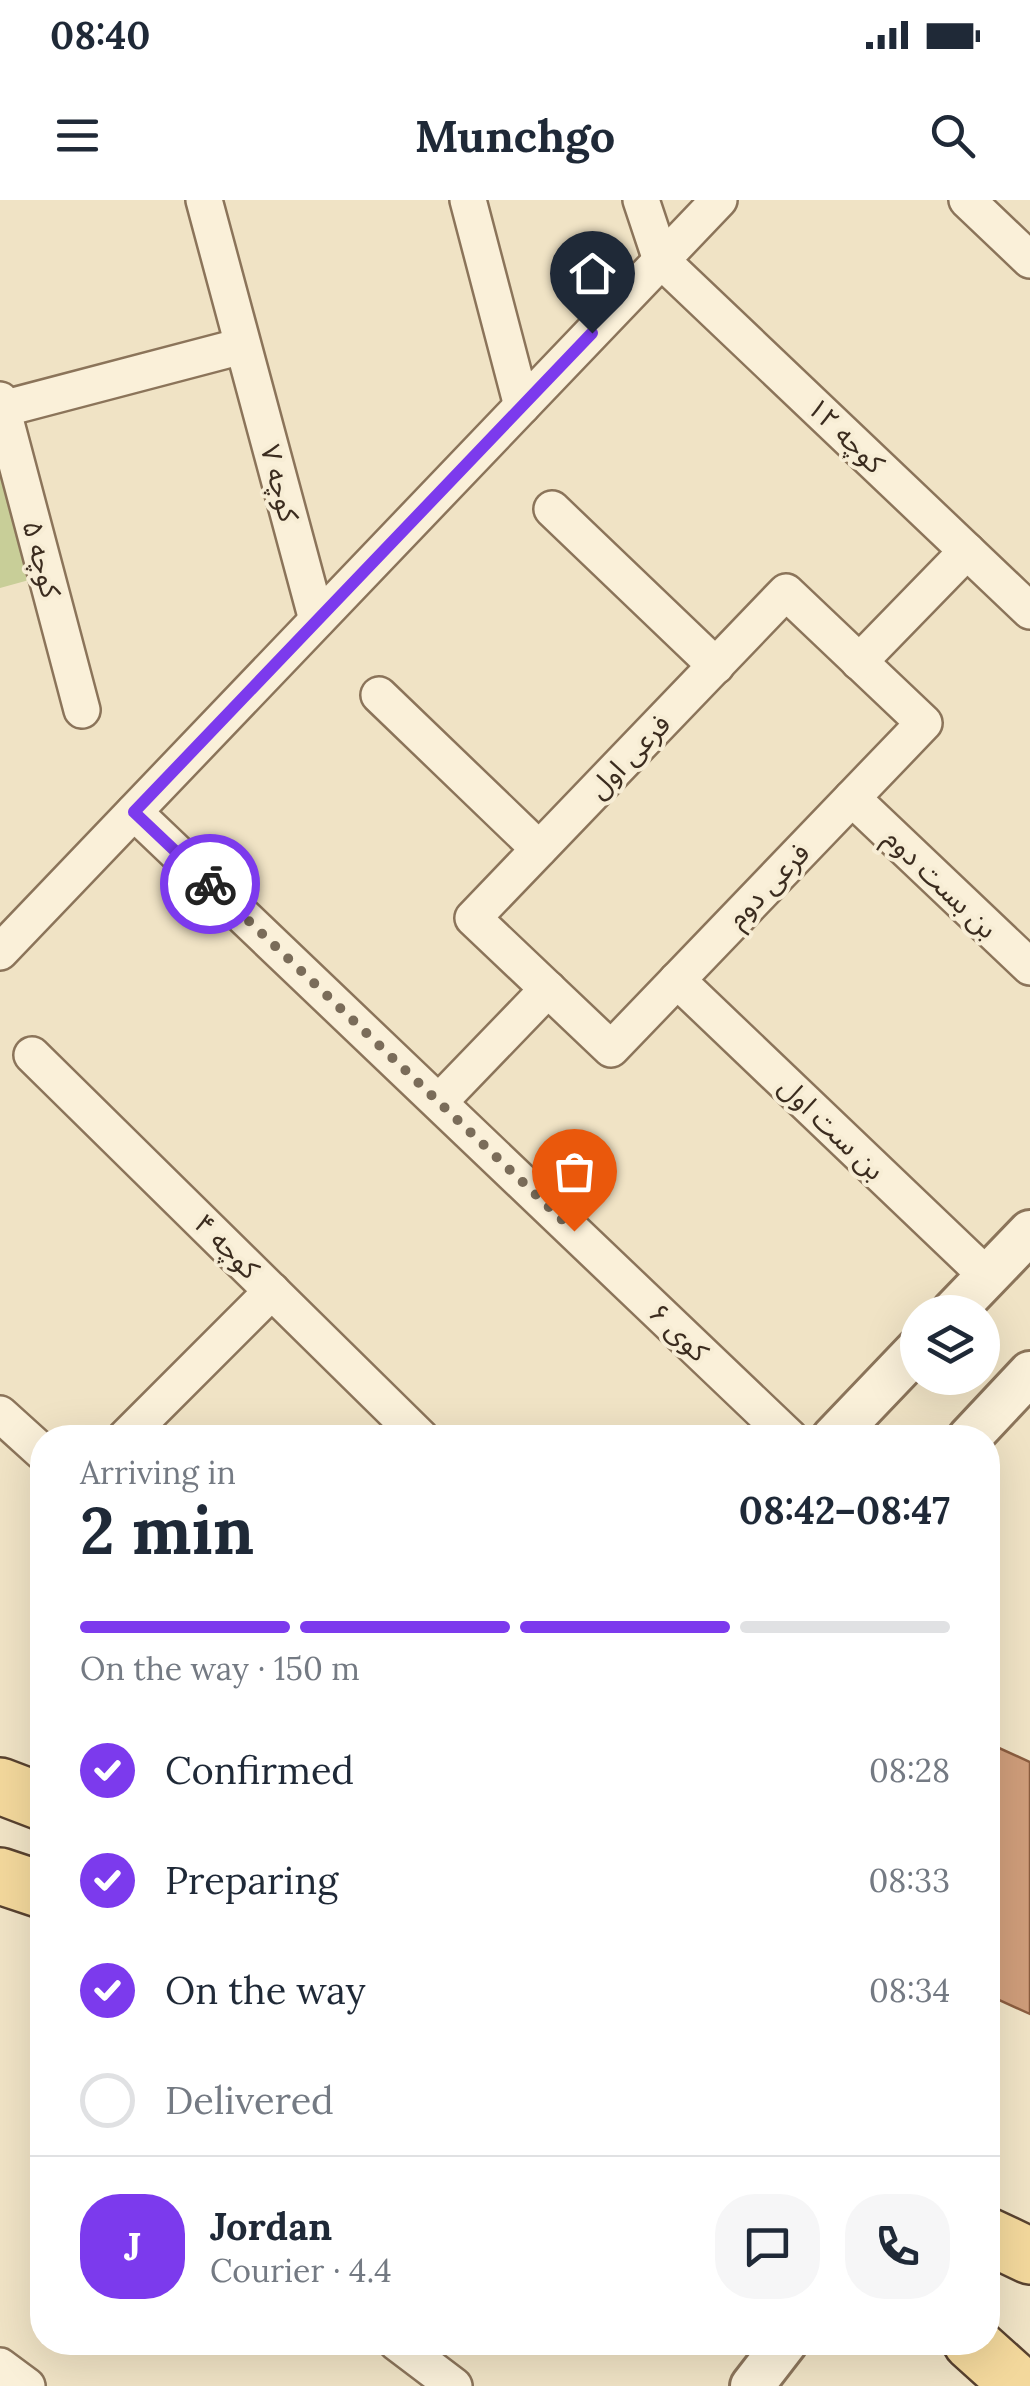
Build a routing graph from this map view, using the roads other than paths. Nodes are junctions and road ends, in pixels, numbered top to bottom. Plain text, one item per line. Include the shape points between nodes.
1 (204, 200) edge
2 (468, 200) edge
3 (640, 200) edge
4 (718, 200) edge
5 (968, 200) edge
6 (662, 260) junction
7 (1030, 260) edge
8 (242, 346) junction
9 (1, 404) edge
10 (522, 406) junction
11 (552, 509) dead end
12 (967, 550) junction
13 (1030, 611) edge
14 (317, 620) junction
15 (859, 662) junction
16 (716, 666) junction
17 (379, 695) dead end
18 (82, 710) dead end
19 (852, 798) junction
20 (134, 812) junction
21 (540, 849) junction
22 (0, 952) edge
23 (1030, 967) edge
24 (677, 980) junction
25 (548, 989) junction
26 (32, 1055) dead end
27 (438, 1102) junction
28 (1030, 1232) edge
29 (987, 1276) junction
30 (272, 1290) junction
31 (969, 1295) edge
32 (900, 1368) edge
33 (1030, 1372) edge
34 (0, 1414) edge
35 (138, 1425) edge
36 (408, 1425) edge
37 (776, 1425) edge
38 (845, 1425) edge
39 (981, 1425) edge
40 (30, 1441) edge
41 (0, 1786) edge
42 (30, 1797) edge
43 (0, 1876) edge
44 (30, 1886) edge
45 (1000, 2242) edge
46 (1030, 2256) edge
47 (1000, 2343) edge
48 (413, 2355) edge
49 (776, 2355) edge
50 (985, 2355) edge
51 (1030, 2355) edge
52 (0, 2366) edge
53 (27, 2386) edge
54 (454, 2386) edge
55 (752, 2386) edge
56 (1020, 2386) edge

1 - 8 street
2 - 10 street
3 - 6 street
4 - 6 street
5 - 7 street
6 - 10 street
6 - 12 street, کوچه ۱۲
8 - 9 street
8 - 14 street, کوچه ۷
9 - 18 street, کوچه ۵
10 - 14 street
11 - 16 street
12 - 13 street, کوچه ۱۲
12 - 15 street
14 - 20 street
15 - 16 street, فرعی اول via 786,592
15 - 19 street, فرعی دوم via 924,724
16 - 21 street, فرعی اول
17 - 21 street
19 - 23 street, بن بست دوم
19 - 24 street, فرعی دوم
20 - 22 street
20 - 27 street, کوی ۶
21 - 25 street, فرعی اول via 473,918
24 - 25 street, فرعی دوم via 611,1049
24 - 29 street, بن ست اول
25 - 27 street
26 - 30 street, کوچه ۴
27 - 37 street, کوی ۶
28 - 29 street
29 - 31 street
30 - 35 street
30 - 36 street, کوچه ۴
32 - 38 street
33 - 39 street
34 - 40 street
41 - 42 main road
43 - 44 main road
45 - 46 main road
47 - 51 main road
48 - 54 street
49 - 55 street
50 - 56 main road
52 - 53 street

